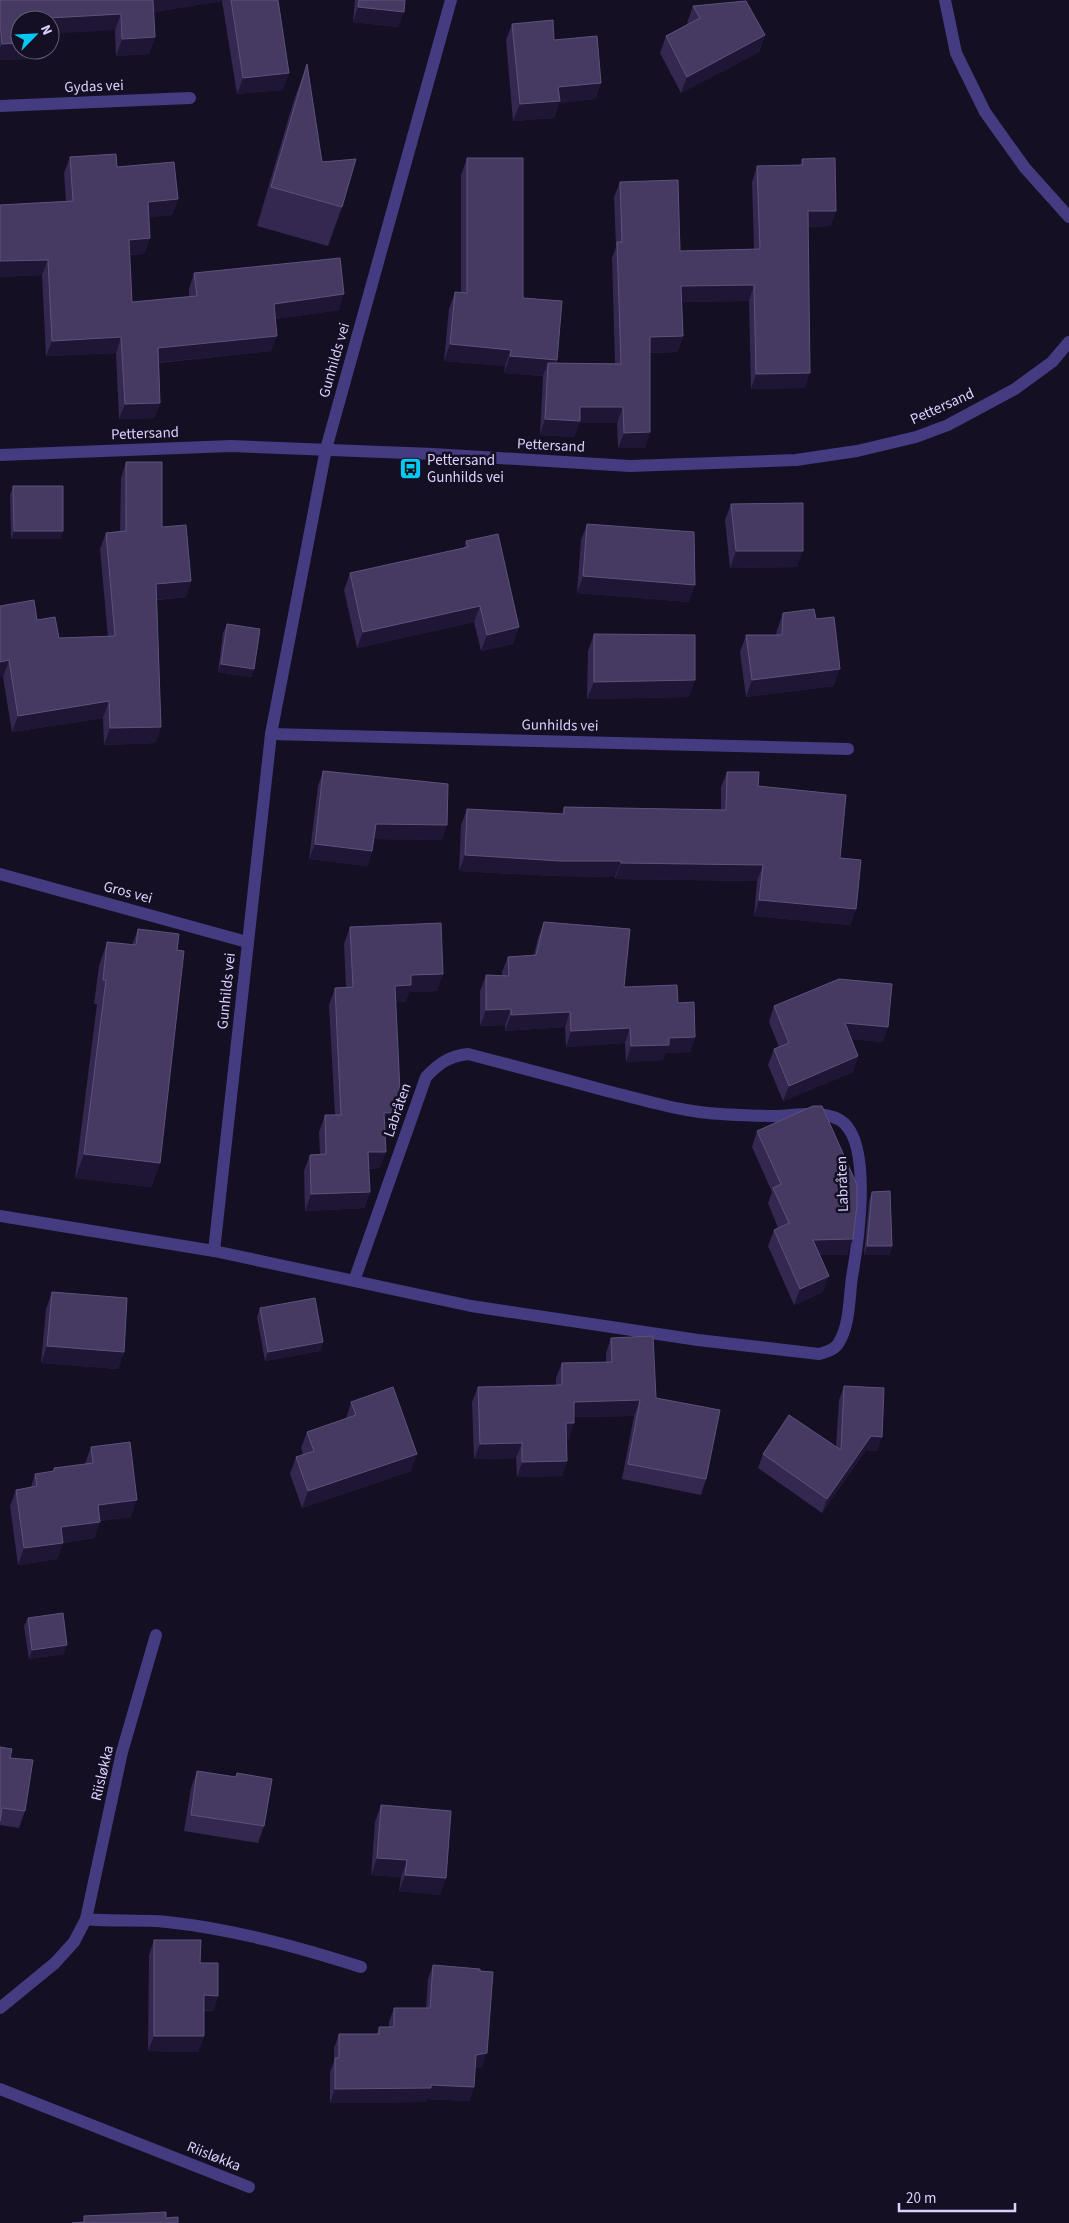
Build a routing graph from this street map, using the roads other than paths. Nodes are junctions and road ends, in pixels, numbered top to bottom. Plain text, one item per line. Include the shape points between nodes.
1 (451, 0) edge
2 (945, 0) edge
3 (190, 98) dead end
4 (0, 106) edge
5 (1069, 217) edge
6 (1069, 342) edge
7 (326, 449) junction
8 (0, 455) edge
9 (271, 734) junction
10 (848, 749) dead end
11 (0, 874) edge
12 (248, 942) junction
13 (0, 1216) edge
14 (214, 1251) junction
15 (354, 1282) junction
16 (156, 1635) dead end
17 (86, 1919) junction
18 (361, 1967) dead end
19 (0, 2008) edge
20 (0, 2089) edge
21 (249, 2187) dead end

1 - 7 street, Gunhilds vei
2 - 5 street via 956,53 985,112 1025,168
3 - 4 street, Gydas vei
6 - 7 street, Pettersand via 1052,362 1015,389 948,425 916,437 858,451 796,460 630,466
7 - 8 street, Pettersand via 231,446
7 - 9 street, Gunhilds vei
9 - 10 street, Gunhilds vei
9 - 12 street, Gunhilds vei
11 - 12 street, Gros vei
12 - 14 street, Gunhilds vei
13 - 14 street, Labråten
14 - 15 street, Labråten
15 - 15 street, Labråten via 470,1306 698,1340 819,1354 838,1344 845,1328 859,1236 857,1147 851,1131 832,1117 718,1114 666,1106 468,1054 454,1056 438,1064 426,1077
16 - 17 street, Riisløkka via 122,1752
17 - 18 street via 134,1918 211,1929 306,1949
17 - 19 street, Riisløkka via 74,1942 55,1963
20 - 21 street, Riisløkka

